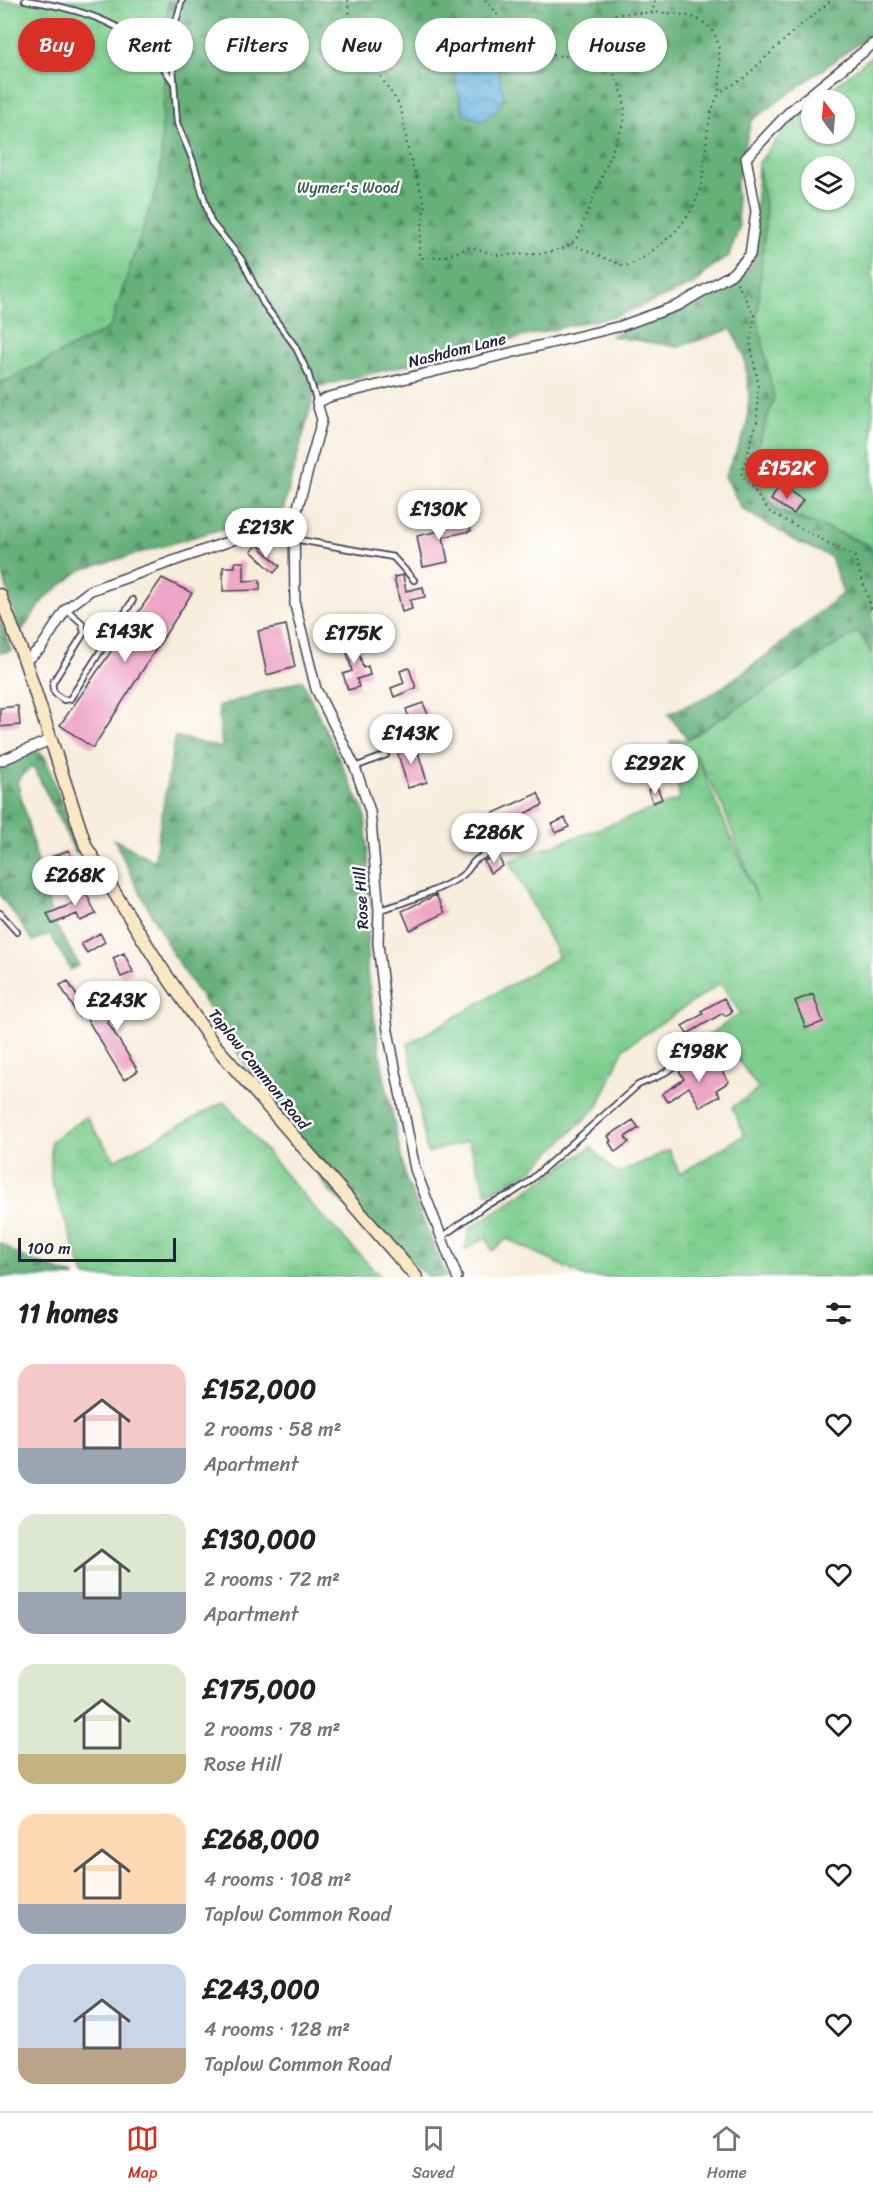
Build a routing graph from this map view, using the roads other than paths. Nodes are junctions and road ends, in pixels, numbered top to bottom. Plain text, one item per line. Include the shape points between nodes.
1 (25, 0) edge
2 (182, 0) edge
3 (873, 44) edge
4 (174, 84) junction
5 (318, 403) junction
6 (294, 521) junction
7 (294, 539) junction
8 (414, 580) dead end
9 (0, 595) edge
10 (133, 600) dead end
11 (66, 609) junction
12 (25, 661) junction
13 (50, 740) junction
14 (386, 755) dead end
15 (0, 761) edge
16 (355, 767) junction
17 (528, 832) dead end
18 (380, 910) junction
19 (0, 913) edge
20 (17, 932) dead end
21 (694, 1055) dead end
22 (442, 1237) junction
23 (416, 1277) edge
24 (457, 1277) edge

1 - 4 lane via 93,15 107,22 148,49
2 - 4 lane via 171,40
3 - 5 street, Nashdom Lane via 790,111 746,158 756,211 750,255 732,274 680,305 621,326 329,397
4 - 5 lane via 177,123 193,161 207,212 242,260 263,303 295,346
5 - 6 street via 322,420
6 - 7 street, Rose Hill
6 - 11 street via 90,590
7 - 8 lane via 393,557
7 - 16 street, Rose Hill via 296,605 316,689
9 - 12 street, Taplow Common Road
10 - 11 lane via 69,699 64,700 55,694 53,682 84,633 82,623
11 - 12 street via 41,648
12 - 13 street, Taplow Common Road
13 - 15 street
13 - 23 street, Taplow Common Road via 86,847 160,966 205,1032
14 - 16 lane
16 - 18 street, Rose Hill via 370,811
17 - 18 lane via 472,862 467,872 446,884
18 - 22 street, Rose Hill via 378,943 388,1031 415,1169
19 - 20 lane
21 - 22 lane via 638,1085 526,1185 484,1206
22 - 24 street, Rose Hill

